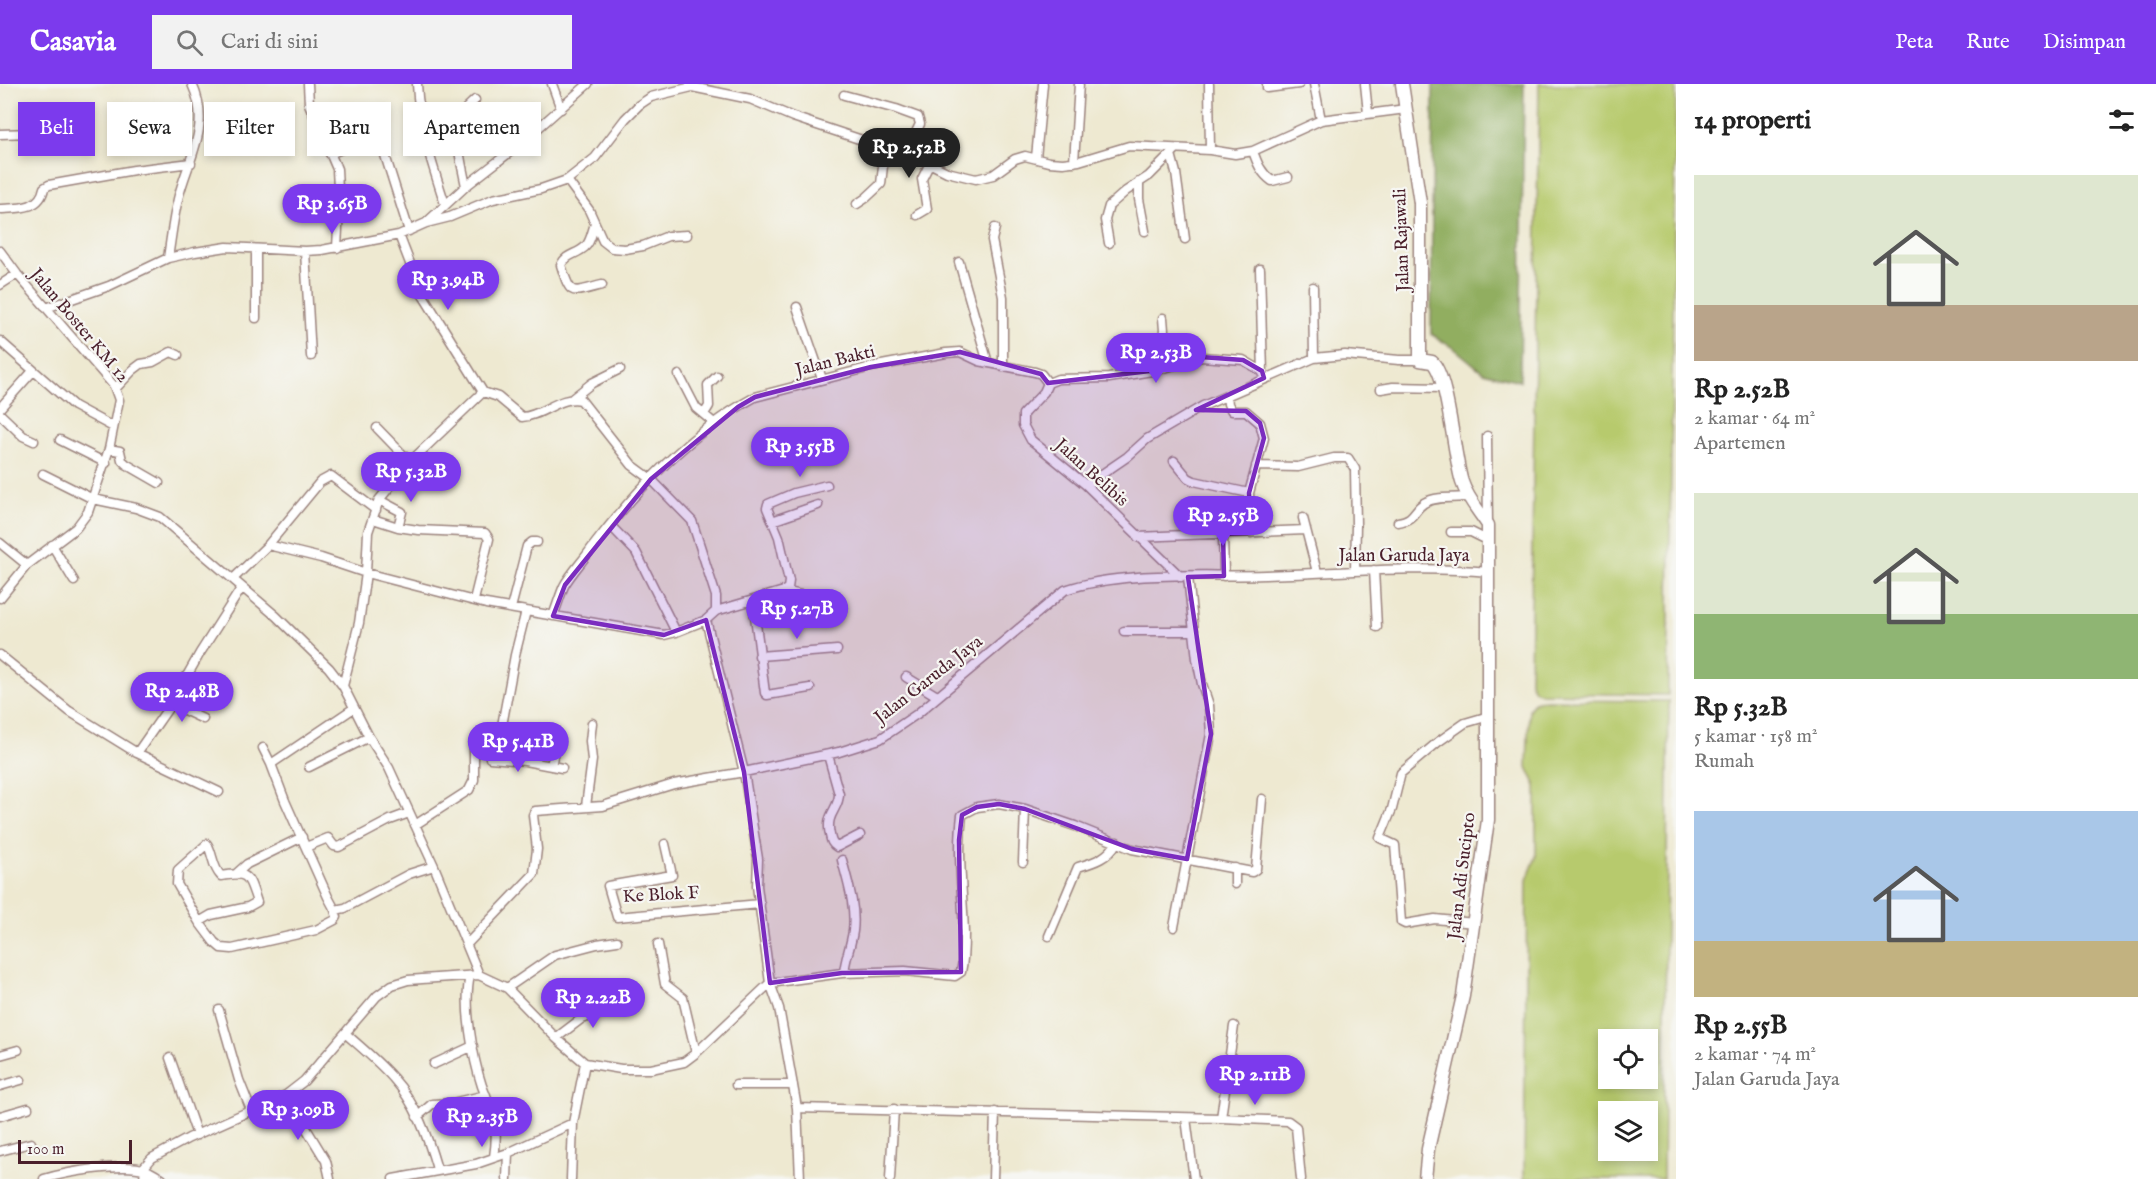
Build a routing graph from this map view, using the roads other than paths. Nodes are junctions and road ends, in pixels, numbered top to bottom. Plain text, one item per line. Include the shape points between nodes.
1 (192, 84) edge
2 (309, 84) edge
3 (417, 84) edge
4 (552, 84) edge
5 (588, 84) edge
6 (1043, 84) edge
7 (1079, 84) edge
8 (1209, 84) edge
9 (1267, 84) edge
10 (1299, 84) edge
11 (1314, 84) edge
12 (1365, 84) edge
13 (1402, 84) edge
14 (692, 85) edge
15 (844, 95) dead end
16 (475, 100) dead end
17 (309, 102) edge
18 (561, 109) junction
19 (1406, 109) junction
20 (1368, 113) junction
21 (1321, 120) junction
22 (18, 133) edge
23 (0, 134) edge
24 (890, 150) junction
25 (1210, 150) junction
26 (1173, 151) junction
27 (1252, 151) junction
28 (905, 155) junction
29 (331, 156) edge
30 (385, 156) edge
31 (1036, 158) junction
32 (1074, 162) junction
33 (191, 163) junction
34 (930, 163) junction
35 (1288, 177) dead end
36 (567, 180) junction
37 (1139, 182) junction
38 (466, 186) junction
39 (445, 204) junction
40 (857, 204) dead end
41 (0, 208) edge
42 (917, 215) dead end
43 (426, 223) junction
44 (595, 224) junction
45 (995, 228) dead end
46 (409, 231) junction
47 (1145, 231) dead end
48 (399, 235) junction
49 (687, 235) dead end
50 (1185, 239) dead end
51 (1109, 243) dead end
52 (337, 248) junction
53 (256, 249) junction
54 (0, 250) edge
55 (305, 251) junction
56 (168, 258) junction
57 (959, 262) dead end
58 (1260, 269) dead end
59 (17, 274) junction
60 (0, 285) edge
61 (602, 285) dead end
62 (1313, 287) dead end
63 (797, 307) dead end
64 (46, 309) junction
65 (256, 318) dead end
66 (1163, 318) dead end
67 (0, 341) edge
68 (178, 355) dead end
69 (311, 356) dead end
70 (1314, 358) junction
71 (1420, 360) junction
72 (988, 363) junction
73 (1004, 367) junction
74 (620, 369) dead end
75 (1158, 370) junction
76 (33, 371) junction
77 (679, 375) dead end
78 (1263, 375) junction
79 (717, 376) dead end
80 (822, 379) junction
81 (1048, 383) junction
82 (1443, 388) junction
83 (115, 389) junction
84 (1381, 389) dead end
85 (483, 392) junction
86 (1227, 395) junction
87 (573, 398) junction
88 (0, 408) edge
89 (0, 414) edge
90 (704, 414) junction
91 (714, 423) junction
92 (113, 428) junction
93 (377, 428) dead end
94 (1487, 436) dead end
95 (60, 440) dead end
96 (34, 441) dead end
97 (109, 449) junction
98 (1174, 461) dead end
99 (410, 462) junction
100 (106, 463) junction
101 (1256, 466) junction
102 (43, 474) dead end
103 (651, 479) junction
104 (159, 483) dead end
105 (827, 485) dead end
106 (1086, 485) junction
107 (1250, 493) junction
108 (1468, 497) junction
109 (93, 498) junction
110 (379, 500) junction
111 (818, 505) dead end
112 (374, 514) junction
113 (1303, 518) dead end
114 (772, 521) junction
115 (1398, 522) dead end
116 (610, 525) junction
117 (1488, 525) junction
118 (398, 527) junction
119 (1306, 530) junction
120 (1451, 532) dead end
121 (1251, 533) junction
122 (1223, 534) junction
123 (1138, 537) junction
124 (1489, 541) junction
125 (537, 542) dead end
126 (0, 543) edge
127 (52, 545) junction
128 (268, 545) junction
129 (27, 565) junction
130 (1355, 570) junction
131 (1374, 570) junction
132 (1317, 572) junction
133 (1489, 572) junction
134 (366, 573) junction
135 (1224, 576) junction
136 (1184, 577) junction
137 (232, 579) junction
138 (74, 581) dead end
139 (242, 587) junction
140 (784, 591) junction
141 (806, 596) dead end
142 (0, 598) edge
143 (474, 600) junction
144 (753, 601) junction
145 (512, 608) junction
146 (526, 611) junction
147 (716, 611) junction
148 (553, 616) junction
149 (706, 620) junction
150 (1377, 627) dead end
151 (1124, 631) dead end
152 (1194, 631) junction
153 (676, 632) junction
154 (837, 650) dead end
155 (0, 655) edge
156 (759, 656) junction
157 (906, 676) dead end
158 (343, 686) junction
159 (810, 688) dead end
160 (938, 696) junction
161 (171, 704) junction
162 (354, 708) junction
163 (1489, 716) junction
164 (203, 719) dead end
165 (592, 723) dead end
166 (501, 731) junction
167 (369, 737) junction
168 (263, 748) dead end
169 (520, 751) junction
170 (137, 753) junction
171 (828, 755) junction
172 (490, 758) dead end
173 (525, 761) junction
174 (272, 764) junction
175 (551, 766) junction
176 (309, 767) dead end
177 (562, 768) dead end
178 (744, 772) junction
179 (219, 792) dead end
180 (1262, 799) dead end
181 (586, 806) junction
182 (1025, 809) junction
183 (409, 813) junction
184 (415, 825) junction
185 (860, 835) dead end
186 (302, 837) junction
187 (1117, 842) junction
188 (665, 844) dead end
189 (306, 847) junction
190 (842, 860) dead end
191 (1187, 860) junction
192 (1023, 862) dead end
193 (434, 866) junction
194 (1235, 868) junction
195 (237, 873) junction
196 (1235, 884) dead end
197 (760, 904) junction
198 (335, 910) junction
199 (199, 921) junction
200 (1474, 923) junction
201 (1174, 927) dead end
202 (1050, 936) dead end
203 (617, 941) dead end
204 (468, 943) junction
205 (658, 944) dead end
206 (844, 973) junction
207 (475, 976) junction
208 (770, 983) junction
209 (507, 988) junction
210 (624, 1007) dead end
211 (219, 1010) dead end
212 (1234, 1026) dead end
213 (346, 1034) junction
214 (556, 1038) junction
215 (473, 1046) junction
216 (18, 1050) dead end
217 (696, 1053) junction
218 (0, 1055) edge
219 (170, 1058) dead end
220 (585, 1063) junction
221 (434, 1064) dead end
222 (21, 1080) dead end
223 (736, 1085) dead end
224 (793, 1085) junction
225 (0, 1086) edge
226 (286, 1095) junction
227 (486, 1095) junction
228 (28, 1108) dead end
229 (797, 1108) junction
230 (894, 1109) junction
231 (251, 1110) junction
232 (995, 1112) junction
233 (0, 1116) edge
234 (417, 1117) junction
235 (1186, 1118) junction
236 (1221, 1118) junction
237 (573, 1123) junction
238 (197, 1135) junction
239 (31, 1143) dead end
240 (0, 1151) edge
241 (508, 1153) junction
242 (494, 1157) junction
243 (437, 1169) junction
244 (145, 1174) edge
245 (44, 1179) edge
246 (162, 1179) edge
247 (330, 1179) edge
248 (393, 1179) edge
249 (507, 1179) edge
250 (571, 1179) edge
251 (800, 1179) edge
252 (890, 1179) edge
253 (993, 1179) edge
254 (1194, 1179) edge
255 (1301, 1179) edge
256 (1425, 1179) edge

1 - 33 street via 200,117
2 - 17 street
3 - 39 street via 418,113
4 - 18 street
5 - 18 street
6 - 31 street
7 - 32 street
8 - 25 street
9 - 10 street via 1267,88
11 - 21 street
12 - 20 street
13 - 19 street, Jalan Rajawali
14 - 24 street via 750,99
14 - 36 street via 651,97 639,105 595,158
15 - 28 street via 918,117 920,124
16 - 38 street via 458,123
18 - 38 street
19 - 20 street
19 - 71 street, Jalan Rajawali via 1420,203
20 - 21 street
21 - 27 street
22 - 23 street
24 - 28 street
24 - 40 street via 881,184
25 - 26 street
25 - 27 street via 1235,154
26 - 32 street via 1129,146
26 - 37 street
26 - 50 street
27 - 35 street via 1265,176 1272,181
28 - 34 street
29 - 52 street via 337,169
30 - 46 street
31 - 32 street
31 - 34 street via 1024,156 993,175 975,178 947,172
33 - 41 street via 49,185 43,188 39,200 29,206
33 - 56 street via 178,197
34 - 42 street via 922,179 927,209
36 - 43 street via 493,199
36 - 44 street
37 - 47 street
37 - 51 street via 1109,206 1105,220
38 - 39 street
39 - 43 street
43 - 46 street
44 - 49 street via 603,241 618,249
44 - 61 street via 588,244 568,255 561,265 570,290
45 - 73 street via 993,240 1003,297
46 - 48 street
48 - 52 street
48 - 85 street via 421,292
52 - 55 street
53 - 55 street
53 - 56 street via 219,248
53 - 65 street
54 - 59 street, Jalan Boster KM 12
55 - 69 street
56 - 64 street via 109,286
57 - 72 street
58 - 78 street
59 - 60 street
59 - 64 street, Jalan Boster KM 12
62 - 70 street
63 - 80 street
64 - 83 street, Jalan Boster KM 12
66 - 75 street via 1165,341
67 - 76 street
68 - 83 street via 171,352 141,364
70 - 71 street via 1345,355
70 - 78 street
71 - 82 street via 1435,365
72 - 73 street, Jalan Bakti
72 - 80 street, Jalan Bakti via 960,352 946,353
73 - 81 street, Jalan Bakti via 1041,374
74 - 87 street
75 - 78 street via 1201,357 1220,357 1243,360
75 - 81 street
76 - 88 street
76 - 92 street via 74,406
77 - 90 street via 696,408
78 - 86 street
79 - 90 street via 708,385 709,406
80 - 91 street, Jalan Bakti via 755,398
81 - 106 street, Jalan Belibis via 1023,414 1023,425 1031,440
82 - 84 street
82 - 108 street via 1461,482
83 - 92 street, Jalan Boster KM 12 via 119,400
85 - 87 street via 498,397 522,417
85 - 99 street
86 - 101 street via 1232,411 1246,411 1260,423 1264,438
86 - 106 street via 1147,440
87 - 103 street via 581,400 632,465
89 - 96 street
90 - 91 street
91 - 103 street, Jalan Bakti
92 - 97 street, Jalan Boster KM 12
93 - 99 street
94 - 117 street
95 - 100 street
97 - 100 street, Jalan Boster KM 12
97 - 104 street via 120,451 126,464
98 - 107 street via 1194,482
99 - 110 street
100 - 109 street, Jalan Boster KM 12
101 - 107 street
101 - 130 street via 1298,467 1348,458 1355,469
102 - 109 street
103 - 116 street, Jalan Bakti
103 - 147 street via 692,521 716,596
105 - 114 street via 768,504
106 - 123 street, Jalan Belibis
107 - 121 street
108 - 115 street via 1433,500 1422,504 1411,519
108 - 117 street
109 - 127 street, Jalan Boster KM 12 via 82,521
109 - 137 street via 160,517
110 - 112 street
110 - 118 street via 402,512
111 - 114 street
112 - 118 street
112 - 128 street via 331,476 320,482
112 - 134 street via 368,532
113 - 119 street
114 - 140 street via 789,581
116 - 148 street, Jalan Bakti via 565,585
116 - 153 street via 636,552
117 - 124 street
118 - 143 street via 485,533 489,539
119 - 121 street
119 - 132 street
120 - 124 street via 1471,532
121 - 122 street
122 - 123 street
122 - 135 street
123 - 136 street, Jalan Belibis
124 - 133 street
125 - 145 street via 527,546
126 - 129 street
127 - 129 street, Jalan Boster KM 12
127 - 138 street
128 - 134 street
128 - 137 street
129 - 142 street, Jalan Boster KM 12
130 - 131 street, Jalan Garuda Jaya
130 - 132 street, Jalan Garuda Jaya
131 - 133 street, Jalan Garuda Jaya via 1452,568
131 - 150 street
132 - 135 street, Jalan Garuda Jaya
133 - 163 street, Jalan Adi Sucipto
134 - 143 street
134 - 158 street via 359,623
135 - 136 street, Jalan Garuda Jaya
136 - 152 street
136 - 160 street, Jalan Garuda Jaya via 1089,582 1065,590
137 - 139 street
139 - 158 street via 276,616
139 - 161 street
140 - 141 street
140 - 144 street
143 - 145 street
144 - 147 street
144 - 156 street
145 - 146 street
146 - 148 street
146 - 166 street
147 - 149 street
148 - 153 street via 664,635
149 - 153 street
149 - 178 street
151 - 152 street
152 - 191 street via 1211,734
154 - 156 street
155 - 170 street via 69,711
156 - 159 street via 767,695
157 - 160 street
158 - 162 street
160 - 171 street, Jalan Garuda Jaya via 880,739
161 - 164 street
161 - 170 street
162 - 167 street
162 - 174 street
163 - 200 street, Jalan Adi Sucipto via 1488,820
163 - 200 street via 1465,723 1401,773 1380,838 1395,845 1401,922 1435,919
165 - 181 street
166 - 169 street
166 - 184 street via 474,749 474,780 469,790
167 - 176 street
167 - 183 street via 389,768
168 - 174 street
169 - 173 street
169 - 175 street via 525,730 556,733
170 - 179 street
171 - 178 street, Jalan Garuda Jaya
171 - 185 street via 839,794 829,817 831,842 837,847
172 - 173 street
173 - 175 street
174 - 186 street
175 - 177 street
178 - 181 street, Jalan Garuda Jaya via 675,784 603,806
178 - 197 street via 758,859
180 - 194 street via 1256,869 1252,872
181 - 204 street, Jalan Garuda Jaya via 534,812 534,874
182 - 187 street
182 - 192 street
182 - 206 street via 999,804 977,807 962,815 961,972 955,976 905,971
183 - 184 street
183 - 189 street via 339,846 328,838
184 - 193 street
186 - 189 street
186 - 195 street via 247,864
187 - 191 street via 1132,849
187 - 202 street via 1110,853 1078,867
188 - 197 street, Ke Blok F via 672,875 608,886 617,917
189 - 198 street
190 - 206 street via 853,908 853,932
191 - 194 street
191 - 201 street
193 - 198 street
193 - 204 street
194 - 196 street
195 - 199 street via 247,876 257,904
195 - 199 street via 221,876 215,870 207,844 178,870 177,884
197 - 208 street
198 - 199 street via 335,921 316,930 226,950 214,942
200 - 256 street, Jalan Adi Sucipto
203 - 209 street via 555,955
204 - 207 street
205 - 217 street via 665,984 683,998
206 - 208 street
207 - 209 street
207 - 213 street via 408,980 392,985 377,996
207 - 215 street via 468,987
208 - 217 street
208 - 224 street via 779,1008
209 - 214 street
210 - 214 street via 581,1019
211 - 231 street
212 - 236 street
213 - 226 street via 304,1081
213 - 234 street via 394,1079
214 - 220 street
215 - 221 street
215 - 227 street
216 - 218 street
217 - 220 street via 684,1062 651,1069
219 - 238 street
220 - 237 street
222 - 225 street
223 - 224 street
224 - 229 street
226 - 231 street
226 - 247 street via 326,1161
227 - 234 street via 432,1104
227 - 242 street via 496,1124
228 - 233 street
229 - 230 street
229 - 251 street
230 - 232 street
230 - 252 street
231 - 238 street
232 - 235 street
232 - 253 street
234 - 243 street
235 - 236 street
235 - 254 street
236 - 255 street via 1292,1123 1296,1127
237 - 241 street
237 - 250 street
238 - 244 street via 152,1158 145,1166
239 - 240 street
241 - 242 street
241 - 249 street
242 - 243 street via 476,1164
243 - 248 street
244 - 245 street via 125,1168
244 - 246 street

